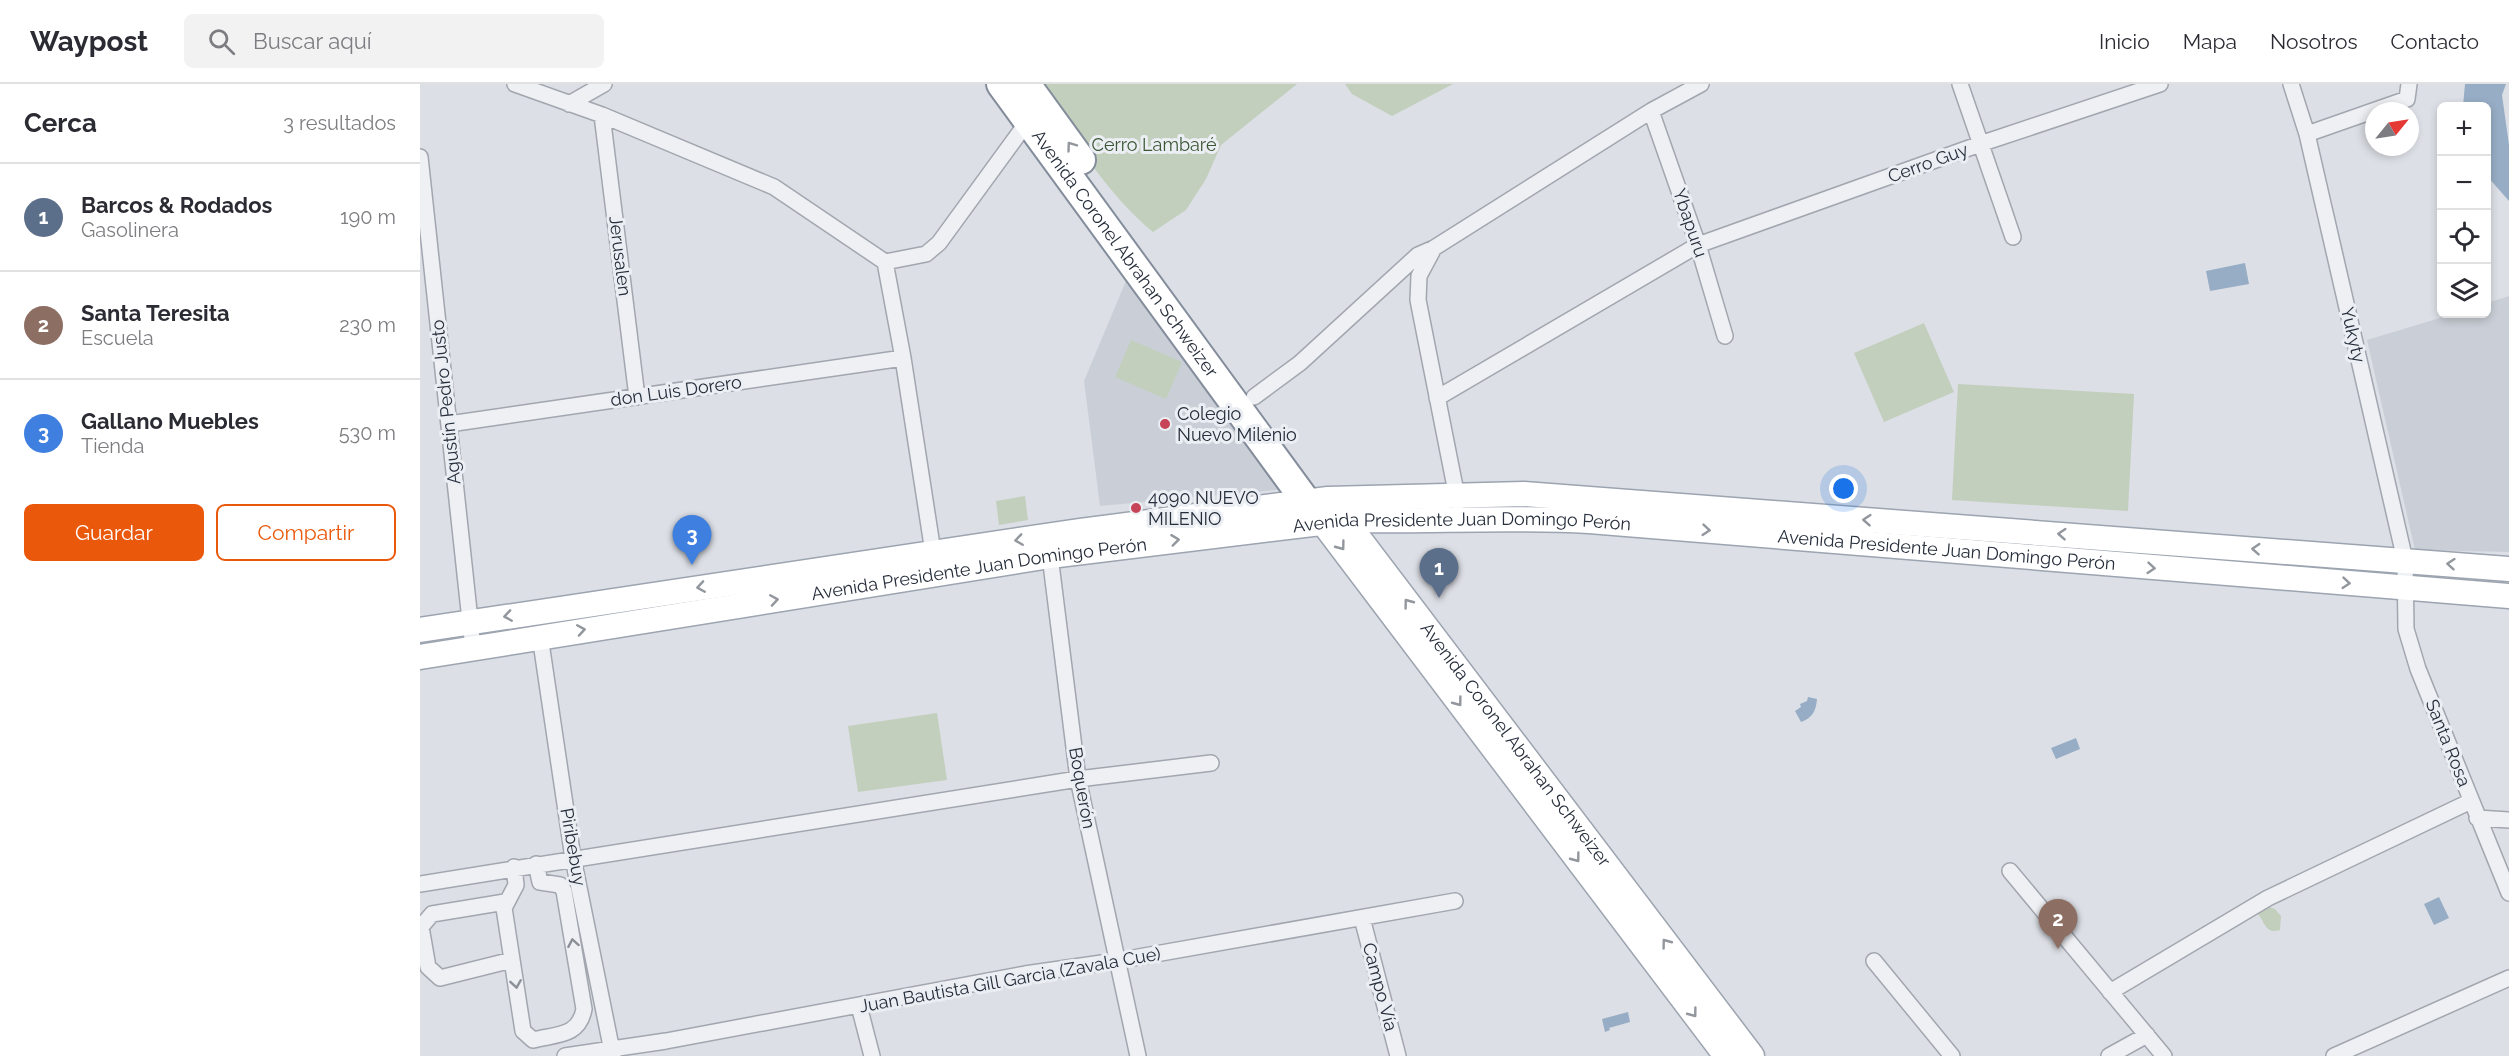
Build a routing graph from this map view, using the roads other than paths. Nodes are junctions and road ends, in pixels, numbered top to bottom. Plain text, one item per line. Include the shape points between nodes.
1 (515, 84) edge
2 (604, 84) edge
3 (1001, 84) edge
4 (1026, 84) edge
5 (1701, 84) edge
6 (1960, 84) edge
7 (2160, 84) edge
8 (2291, 84) edge
9 (2409, 84) edge
10 (569, 104) junction
11 (1651, 111) junction
12 (602, 115) junction
13 (1028, 121) junction
14 (2307, 134) junction
15 (1983, 143) junction
16 (420, 157) edge
17 (421, 190) edge
18 (2013, 237) dead end
19 (1698, 245) junction
20 (1434, 248) junction
21 (885, 262) junction
22 (1725, 336) dead end
23 (903, 358) junction
24 (637, 397) junction
25 (1254, 397) junction
26 (1437, 398) junction
27 (449, 424) junction
28 (1456, 496) junction
29 (1319, 507) junction
30 (1664, 516) junction
31 (1464, 519) junction
32 (1346, 520) junction
33 (1396, 522) junction
34 (1080, 531) junction
35 (933, 552) junction
36 (1050, 556) junction
37 (2405, 560) junction
38 (2509, 569) edge
39 (1387, 575) junction
40 (2404, 588) junction
41 (2509, 596) edge
42 (469, 622) junction
43 (420, 630) edge
44 (540, 636) junction
45 (473, 648) junction
46 (420, 657) edge
47 (1211, 763) dead end
48 (1078, 779) junction
49 (2471, 801) junction
50 (2477, 818) junction
51 (2509, 820) edge
52 (573, 858) junction
53 (536, 864) junction
54 (514, 867) junction
55 (2010, 871) dead end
56 (540, 882) junction
57 (420, 884) edge
58 (515, 888) junction
59 (2509, 893) edge
60 (1455, 901) dead end
61 (505, 902) junction
62 (1362, 918) junction
63 (512, 960) junction
64 (1116, 961) junction
65 (1874, 962) dead end
66 (2509, 978) edge
67 (2110, 992) junction
68 (859, 1006) junction
69 (2147, 1035) junction
70 (613, 1052) edge
71 (565, 1056) edge
72 (872, 1056) edge
73 (1138, 1056) edge
74 (1398, 1056) edge
75 (1726, 1056) edge
76 (1752, 1056) edge
77 (1952, 1056) edge
78 (2109, 1056) edge
79 (2164, 1056) edge
80 (2334, 1056) edge

1 - 10 street
2 - 10 street
3 - 13 highway, Avenida Coronel Abrahan Schweizer
25 -> 4 highway, Avenida Coronel Abrahan Schweizer
5 - 11 street
6 - 15 street
7 - 15 street, Cerro Guy
8 - 14 street, Yukyty
9 - 14 street via 2408,99
10 - 12 street
11 - 19 street, Ybapuru
11 - 20 street
12 - 21 street via 774,187
12 - 24 street, Jerusalen
13 - 21 street via 939,243 926,254
13 - 29 highway, Avenida Coronel Abrahan Schweizer
14 - 37 street, Yukyty
15 - 18 street
15 - 19 street, Cerro Guy
16 - 17 street, Agustín Pedro Justo
17 - 27 street, Agustín Pedro Justo
19 - 22 street, Ybapuru
19 - 26 street, Cerro Guy
20 - 25 street via 1418,255 1300,363
20 - 26 street via 1419,276 1418,300
21 - 23 street
23 - 24 street, don Luis Dorero
23 - 35 street
24 - 27 street, don Luis Dorero
25 - 29 highway, Avenida Coronel Abrahan Schweizer
26 - 28 street
27 - 42 street, Agustín Pedro Justo
28 - 29 main road, Avenida Presidente Juan Domingo Perón
28 - 30 main road, Avenida Presidente Juan Domingo Perón via 1524,494
28 - 31 street
29 - 32 main road, Avenida Coronel Abrahan Schweizer
29 - 34 main road, Avenida Presidente Juan Domingo Perón
36 -> 29 main road, Avenida Presidente Juan Domingo Perón
29 -> 75 main road, Avenida Coronel Abrahan Schweizer
30 - 31 main road, Avenida Presidente Juan Domingo Perón
37 -> 30 main road, Avenida Presidente Juan Domingo Perón
30 -> 40 main road, Avenida Presidente Juan Domingo Perón
31 - 33 main road, Avenida Presidente Juan Domingo Perón
32 - 33 main road, Avenida Presidente Juan Domingo Perón
32 - 39 main road, Avenida Coronel Abrahan Schweizer
33 - 39 main road via 1384,532 1380,542
34 -> 35 main road, Avenida Presidente Juan Domingo Perón
34 - 36 street via 1059,543
35 -> 42 main road, Avenida Presidente Juan Domingo Perón
44 -> 36 main road, Avenida Presidente Juan Domingo Perón
36 - 48 street, Boquerón
38 -> 37 main road, Avenida Presidente Juan Domingo Perón
37 - 40 street, Yukyty
76 -> 39 main road, Avenida Coronel Abrahan Schweizer
40 - 41 main road, Avenida Presidente Juan Domingo Perón
40 - 49 street, Santa Rosa via 2406,628 2418,669
42 - 43 main road, Avenida Presidente Juan Domingo Perón
42 - 45 street, Agustín Pedro Justo
44 - 45 main road, Avenida Presidente Juan Domingo Perón
44 - 52 street, Piribebuy
45 - 46 main road, Avenida Presidente Juan Domingo Perón
47 - 48 street
48 - 52 street
48 - 64 street, Boquerón
49 - 50 street, Santa Rosa
49 - 67 street via 2268,898
50 - 51 street
50 - 59 street, Santa Rosa
52 - 53 street
52 - 70 street, Piribebuy
53 - 54 street
53 - 56 street
54 - 57 street
54 - 58 street
55 - 67 street
56 - 58 street
63 -> 56 street via 527,1037 533,1040 576,1029 584,1009 564,891 560,885
58 - 61 street
60 - 62 street, Juan Bautista Gill Garcia (Zavala Cue)
61 - 63 street
61 - 63 street via 432,914 421,927 422,938 428,968 440,978
62 - 64 street, Juan Bautista Gill Garcia (Zavala Cue)
62 - 74 street, Campo Vía
64 - 68 street, Juan Bautista Gill Garcia (Zavala Cue)
64 - 73 street, Boquerón
65 - 77 street
66 - 80 street
67 - 69 street
68 - 70 street, Juan Bautista Gill Garcia (Zavala Cue)
68 - 72 street
69 - 78 street
69 - 79 street
70 - 71 street, Juan Bautista Gill Garcia (Zavala Cue)

